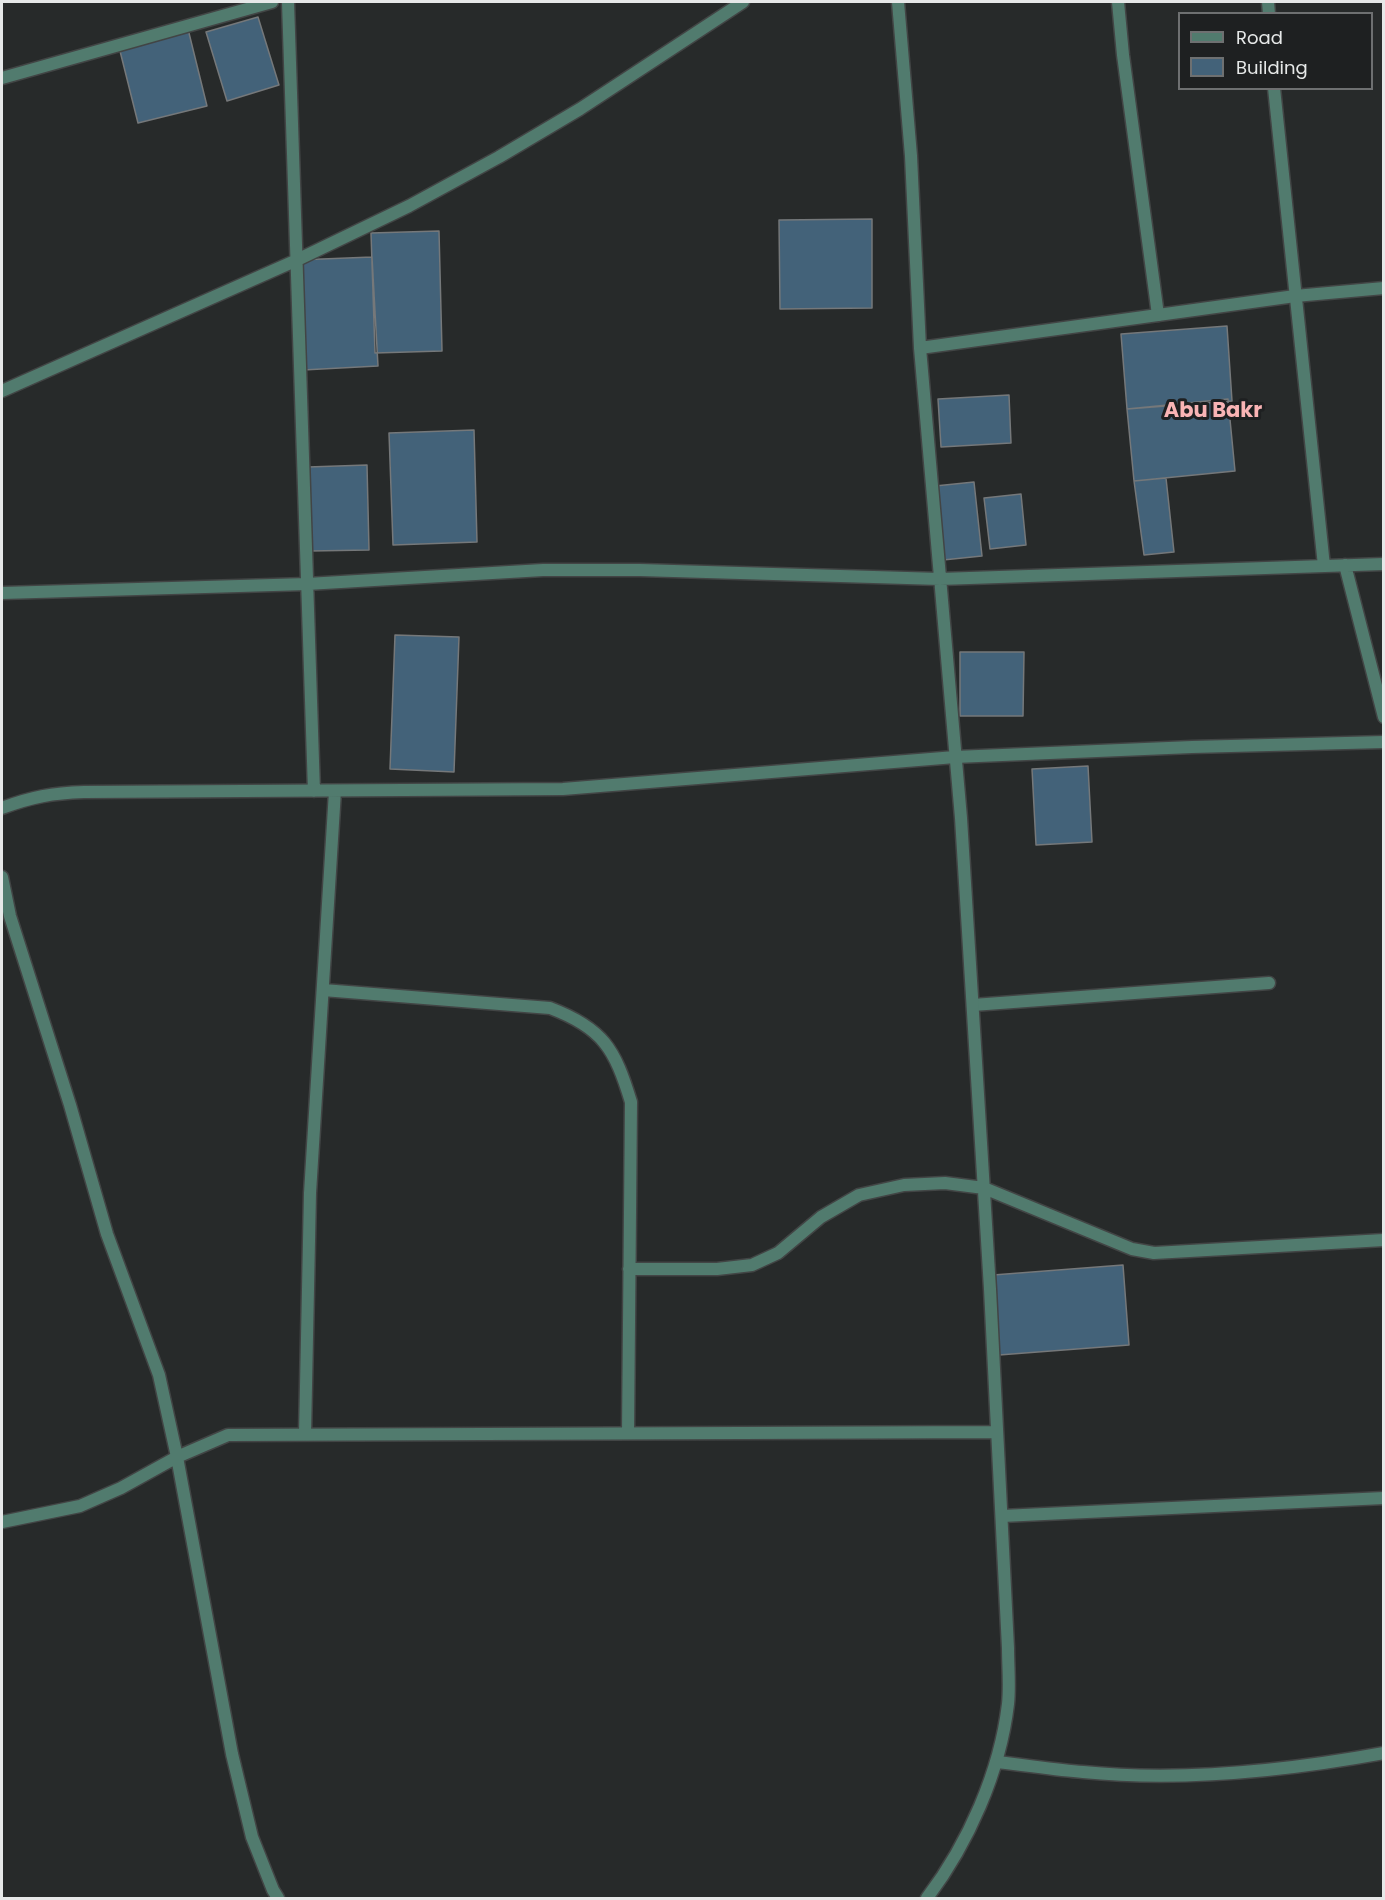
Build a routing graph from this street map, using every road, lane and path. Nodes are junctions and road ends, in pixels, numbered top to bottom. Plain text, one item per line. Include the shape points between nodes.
1 (272, 2) edge
2 (288, 2) edge
3 (743, 2) edge
4 (898, 2) edge
5 (1118, 2) edge
6 (2, 78) edge
7 (1274, 90) edge
8 (297, 261) junction
9 (1383, 288) edge
10 (1295, 296) junction
11 (1158, 315) junction
12 (920, 348) junction
13 (2, 391) edge
14 (1383, 564) edge
15 (1345, 565) junction
16 (1324, 566) junction
17 (940, 579) junction
18 (307, 584) junction
19 (2, 593) edge
20 (1383, 717) edge
21 (1383, 742) edge
22 (955, 757) junction
23 (314, 791) junction
24 (335, 791) junction
25 (2, 808) edge
26 (2, 877) edge
27 (1269, 983) dead end
28 (323, 990) junction
29 (973, 1005) junction
30 (984, 1188) junction
31 (1383, 1240) edge
32 (629, 1269) junction
33 (997, 1432) junction
34 (628, 1433) junction
35 (305, 1434) junction
36 (177, 1457) junction
37 (1383, 1498) edge
38 (1002, 1516) junction
39 (2, 1522) edge
40 (1383, 1753) edge
41 (997, 1762) junction
42 (278, 1899) edge
43 (927, 1899) edge

1 - 6 street
2 - 8 street
3 - 8 street via 499,157
4 - 12 street via 911,156
5 - 11 street
7 - 10 street
8 - 13 street
8 - 18 street
9 - 10 street
10 - 11 street
10 - 16 street
11 - 12 street
12 - 17 street
14 - 15 street
15 - 16 street
15 - 20 street
16 - 17 street
17 - 18 street via 554,570
17 - 22 street
18 - 19 street
18 - 23 street
21 - 22 street
22 - 24 street via 563,789
22 - 29 street
23 - 24 street
23 - 25 street via 54,793
24 - 28 street
26 - 36 street via 10,916 107,1234 159,1375
27 - 29 street
28 - 32 street via 550,1008 591,1028 621,1068 631,1102
28 - 35 street via 309,1203
29 - 30 street
30 - 31 street via 1132,1249 1154,1253
30 - 32 street via 945,1183 859,1195 822,1217 778,1253 752,1265
30 - 33 street
32 - 34 street
33 - 34 street
33 - 38 street
34 - 35 street
35 - 36 street via 228,1435
36 - 39 street via 80,1506
36 - 42 street via 232,1754 252,1837
37 - 38 street
38 - 41 street via 1008,1702
40 - 41 street via 1325,1764 1159,1775 1085,1773
41 - 43 street via 971,1826

